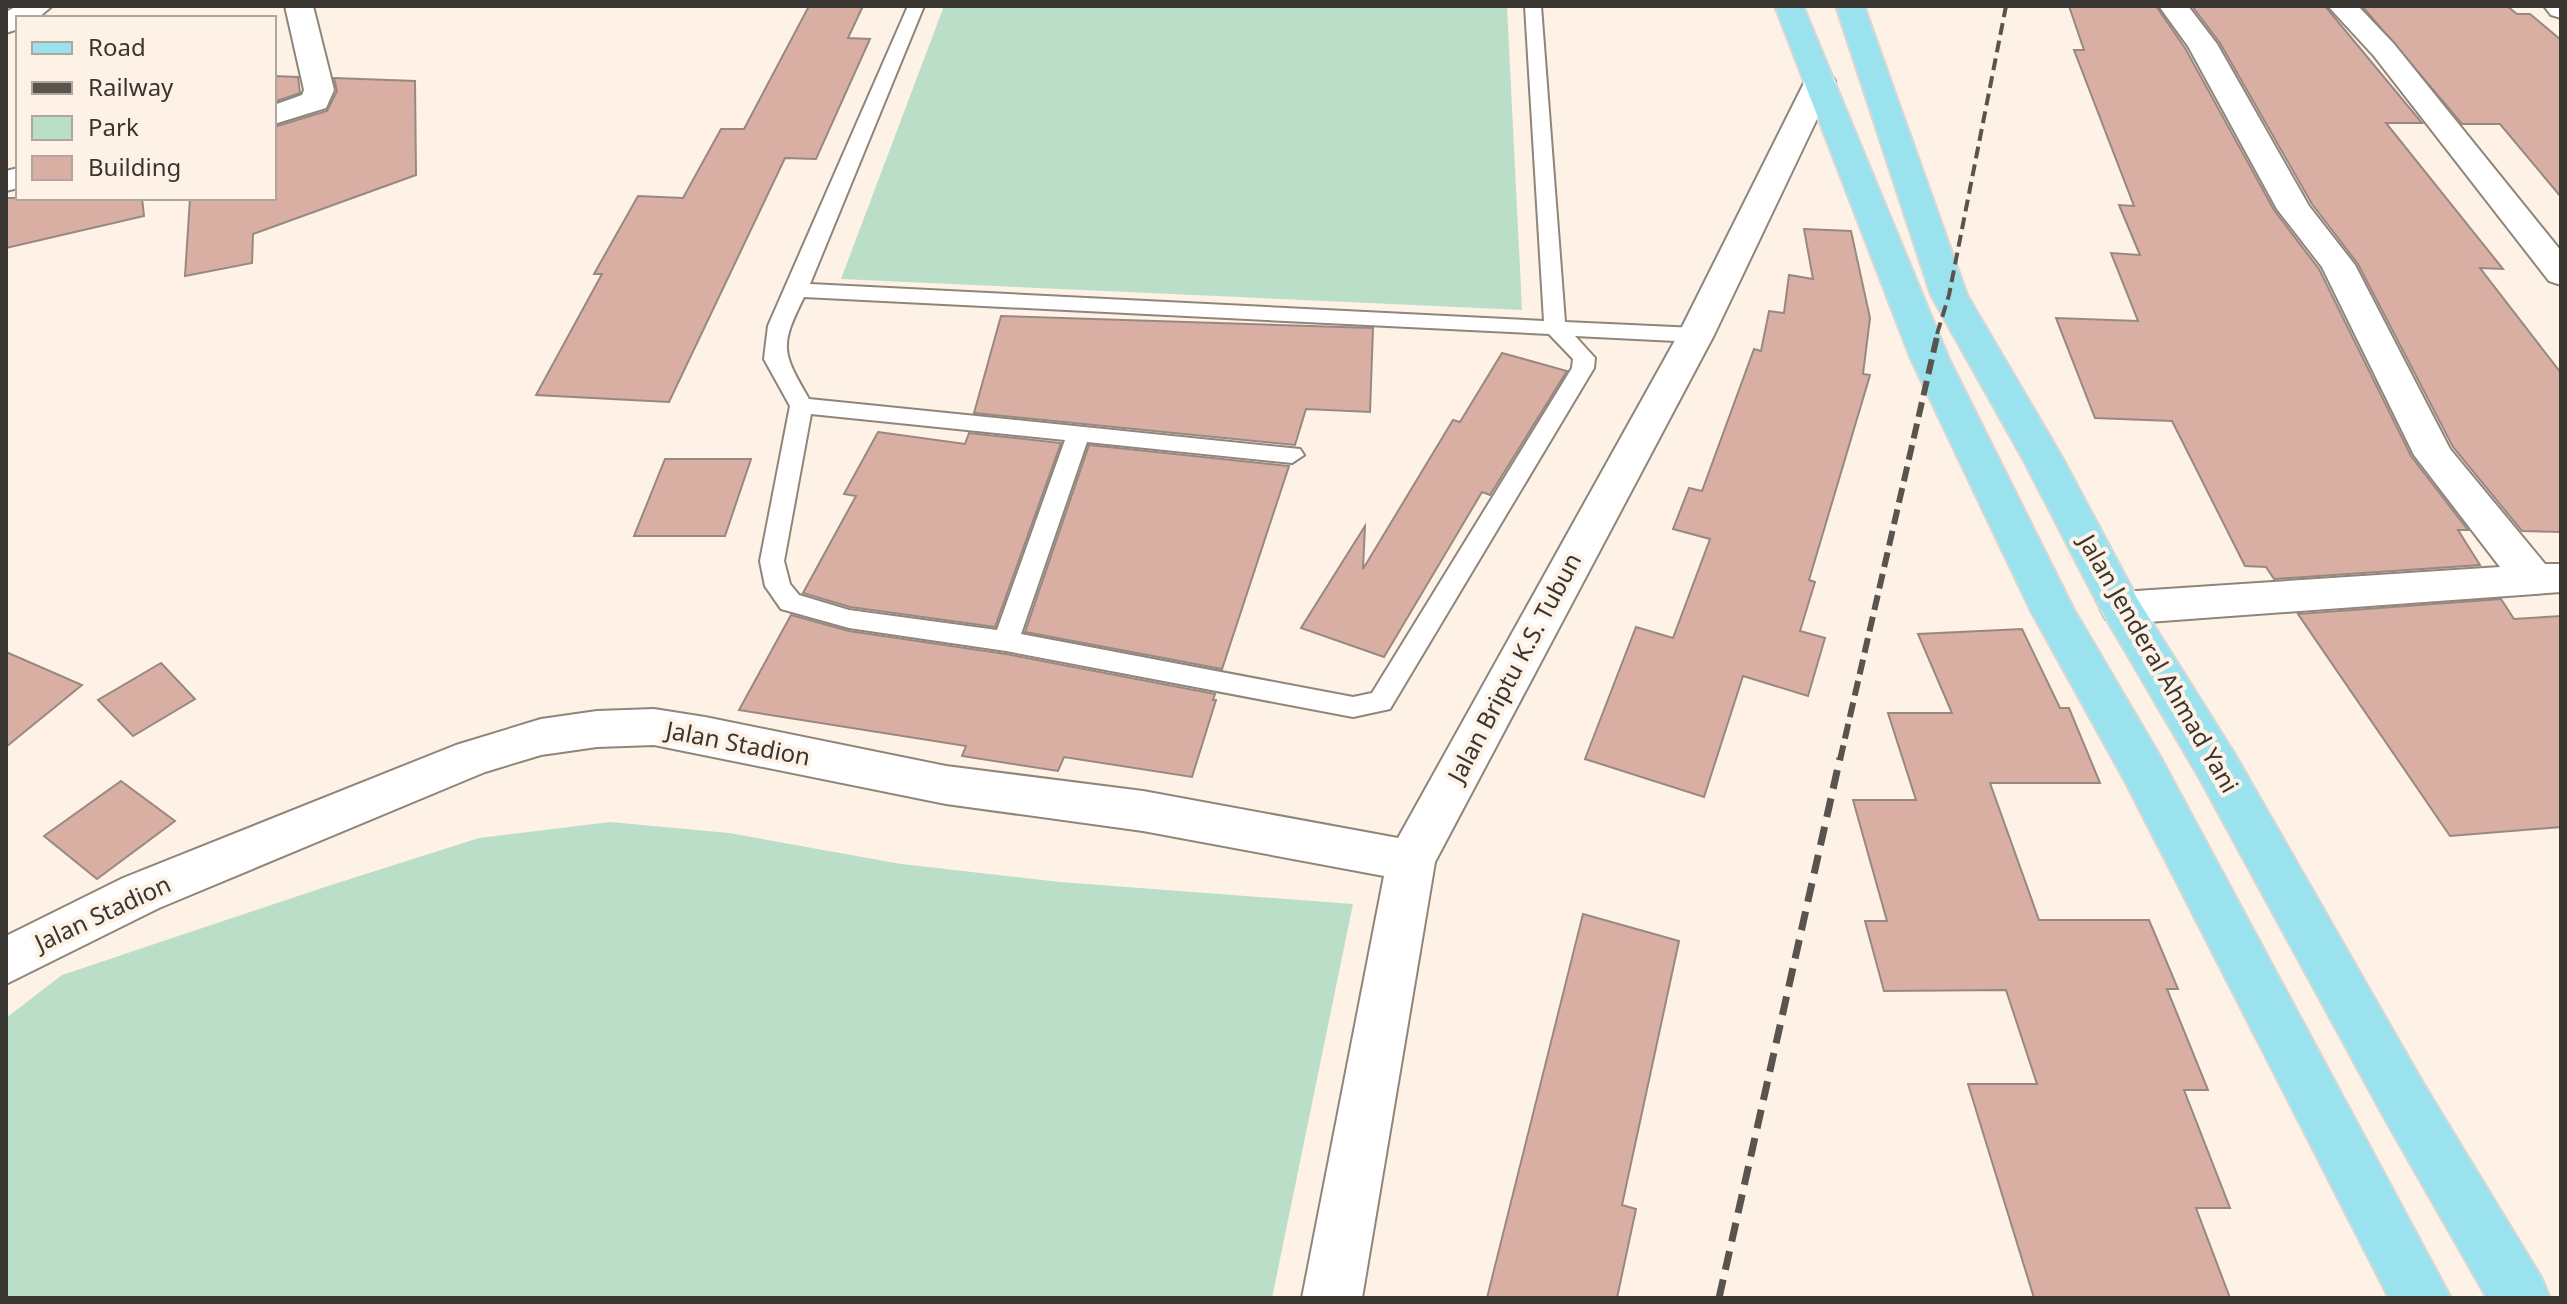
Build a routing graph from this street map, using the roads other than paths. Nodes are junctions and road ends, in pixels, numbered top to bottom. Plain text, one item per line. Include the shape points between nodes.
1 (38, 6) edge
2 (299, 6) edge
3 (916, 6) edge
4 (1533, 6) edge
5 (1789, 6) edge
6 (1850, 6) edge
7 (2173, 6) edge
8 (2342, 6) edge
9 (20, 16) edge
10 (1820, 81) junction
11 (276, 114) edge
12 (2561, 274) edge
13 (797, 290) junction
14 (1555, 328) junction
15 (1696, 335) junction
16 (801, 406) junction
17 (1079, 432) junction
18 (1292, 455) dead end
19 (2548, 580) edge
20 (2121, 608) junction
21 (1006, 641) junction
22 (1411, 861) junction
23 (6, 961) edge
24 (1332, 1298) edge
25 (2421, 1298) edge
26 (2520, 1298) edge

1 - 9 street
2 - 11 street via 318,97
3 - 13 lane
4 - 14 lane
5 - 10 main road
6 - 20 main road, Jalan Jenderal Ahmad Yani via 1949,295
7 - 19 street via 2202,44 2294,209 2338,265 2434,455
8 - 12 street via 2384,50
10 - 15 street, Jalan Briptu K.S. Tubun
10 - 25 main road via 1930,359 2053,611 2144,771
13 - 14 lane
13 - 16 lane via 779,326 775,359
14 - 15 lane
14 - 21 lane via 1584,358 1583,368 1381,702 1353,707
15 - 22 street, Jalan Briptu K.S. Tubun
16 - 17 lane
16 - 21 lane via 772,561 778,586 790,602 849,619
17 - 18 lane
17 - 21 lane
19 - 20 street
20 - 26 main road, Jalan Jenderal Ahmad Yani via 2217,766
22 - 23 street, Jalan Stadion via 1143,811 946,785 705,735 654,727 597,729 541,737 472,758 141,893
22 - 24 street, Jalan Briptu K.S. Tubun

